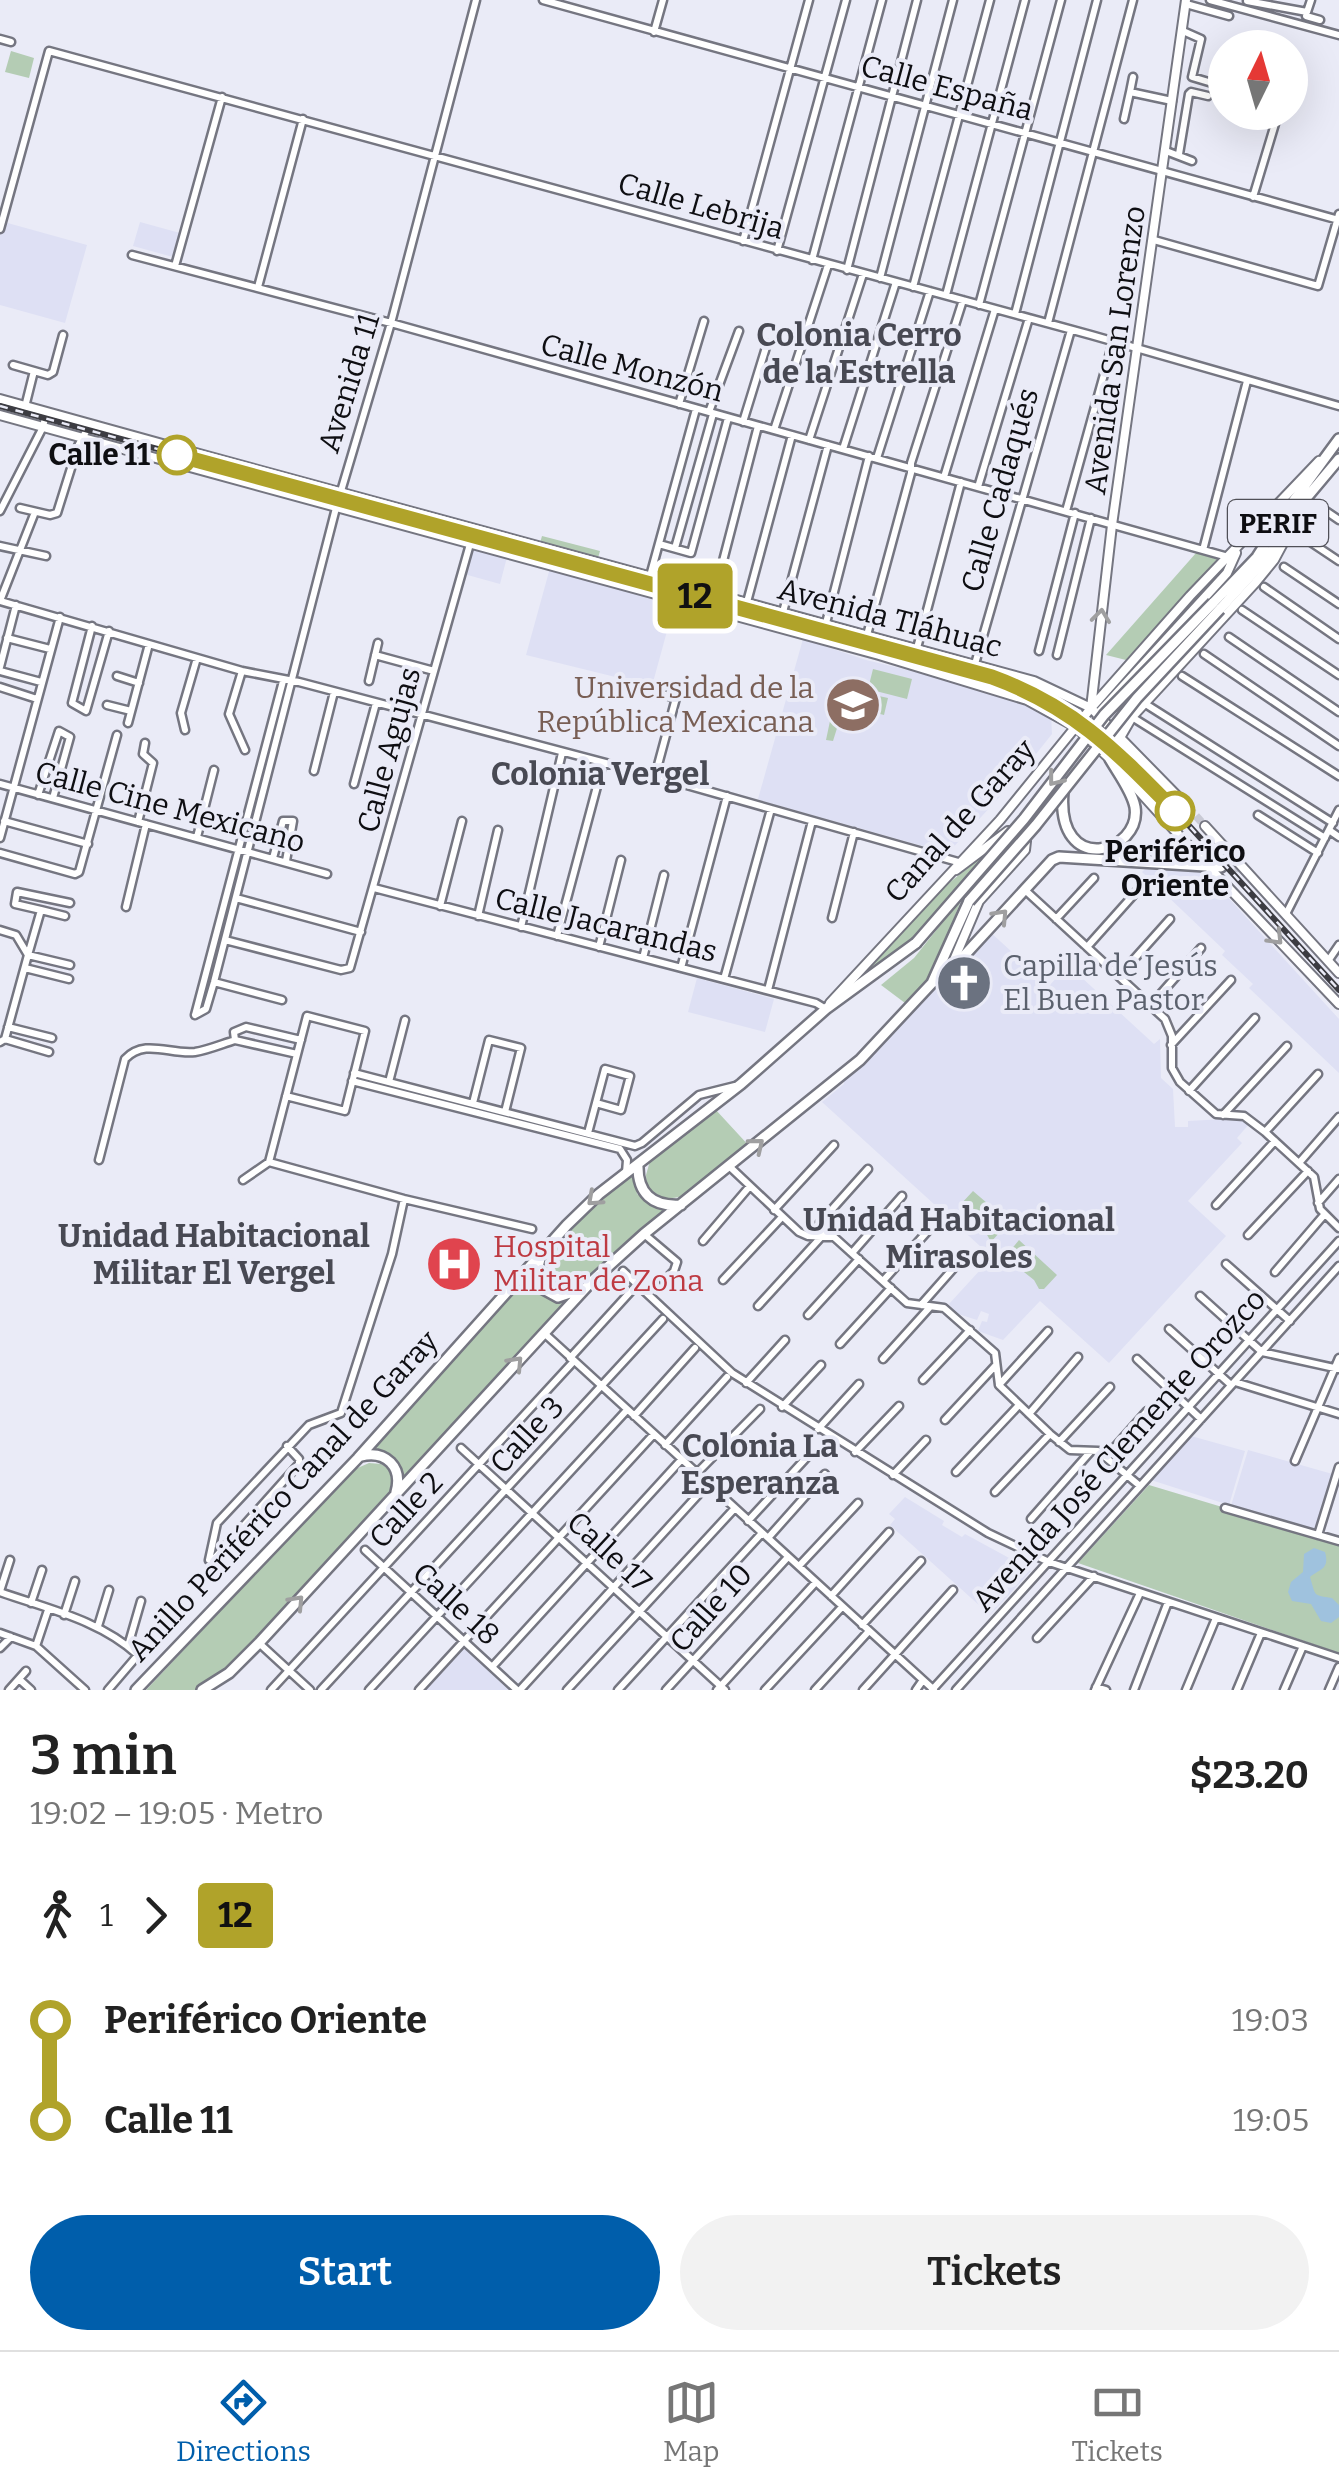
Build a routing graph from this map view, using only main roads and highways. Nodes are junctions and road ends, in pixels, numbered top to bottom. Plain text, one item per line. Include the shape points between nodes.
1 (1186, 2) edge
2 (0, 400) edge
3 (0, 415) edge
4 (1336, 443) edge
5 (177, 448) dead end
6 (192, 452) dead end
7 (1339, 459) edge
8 (174, 463) dead end
9 (186, 466) dead end
10 (1302, 504) junction
11 (1230, 559) junction
12 (1217, 606) junction
13 (1130, 679) junction
14 (1146, 701) junction
15 (1094, 710) junction
16 (1076, 727) junction
17 (1121, 736) junction
18 (1095, 744) junction
19 (1110, 758) junction
20 (1063, 792) junction
21 (1188, 807) tunnel mouth
22 (1206, 826) tunnel mouth
23 (1178, 834) dead end
24 (1185, 842) dead end
25 (1208, 867) junction
26 (1221, 868) tunnel mouth
27 (935, 886) junction
28 (916, 943) joint
29 (950, 971) junction
30 (1339, 973) edge
31 (932, 983) junction
32 (1339, 1004) edge
33 (826, 1009) junction
34 (638, 1164) junction
35 (682, 1204) junction
36 (546, 1248) junction
37 (592, 1282) junction
38 (358, 1458) junction
39 (392, 1498) junction
40 (230, 1673) junction
41 (136, 1690) edge
42 (202, 1690) edge
43 (213, 1690) edge

15 -> 1 main road, Avenida San Lorenzo via 1112,525
2 - 5 main road
3 - 8 main road
4 - 11 main road, Canal de Garay
4 - 12 highway, Canal de Garay / PERIF
6 - 15 main road, Avenida Tláhuac via 975,664 1034,681
7 - 10 highway, Canal de Garay / PERIF
9 - 16 main road, Avenida Tláhuac via 879,655 1048,708
10 - 12 highway, Canal de Garay / PERIF via 1267,558
10 - 14 main road via 1256,582
11 - 13 main road via 1227,573
11 - 15 main road, Canal de Garay
12 - 20 highway, Canal de Garay / PERIF, bridge
12 -> 28 highway, Canal de Garay / PERIF, bridge via 1104,715
13 - 14 main road via 1129,690
13 - 15 main road
14 - 17 main road
15 - 16 main road, Canal de Garay
15 - 17 main road, Avenida Tláhuac
15 - 18 main road, Avenida San Lorenzo
16 - 18 main road, Avenida Tláhuac
16 - 27 main road, Canal de Garay
17 - 21 main road, Avenida Tláhuac
18 - 19 main road, Avenida Tláhuac
19 - 20 highway via 1135,805 1130,832 1118,844 1100,850 1070,837
19 - 23 main road, Avenida Tláhuac
20 - 31 highway, Canal de Garay / PERIF, bridge via 969,901
22 - 30 main road
24 - 25 main road
25 - 26 highway
29 -> 25 highway via 1059,857
25 -> 32 main road
27 - 29 main road via 1008,832 1026,841 975,908
27 - 33 main road, Canal de Garay
28 - 33 highway, Anillo Periférico Canal de Garay / PERIF
29 - 31 highway
35 -> 31 highway, PERIF via 860,1060
33 - 34 highway, Anillo Periférico Canal de Garay / PERIF
34 - 35 highway via 642,1192 654,1202
34 -> 36 highway, Anillo Periférico Canal de Garay / PERIF
35 - 37 highway, PERIF
36 - 37 highway via 538,1286 572,1295
36 - 38 highway, Anillo Periférico Canal de Garay / PERIF
39 -> 37 highway, PERIF
38 - 39 highway via 376,1454 392,1464 398,1481
38 - 41 highway, Anillo Periférico Canal de Garay / PERIF
40 -> 39 highway, PERIF
40 - 42 highway, PERIF
40 - 43 main road, PERIF

